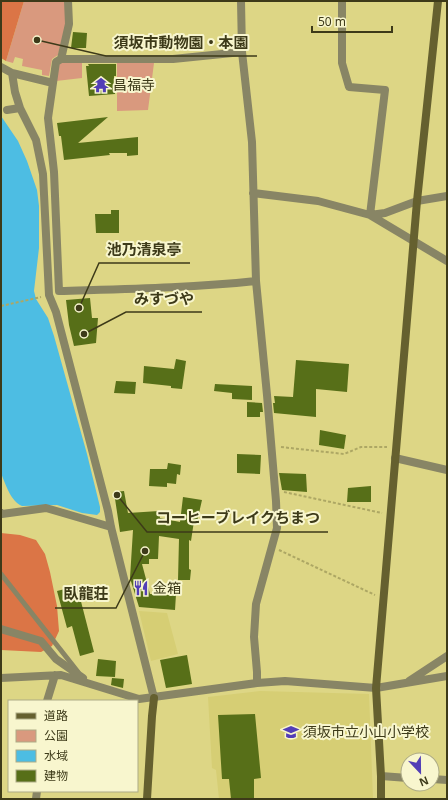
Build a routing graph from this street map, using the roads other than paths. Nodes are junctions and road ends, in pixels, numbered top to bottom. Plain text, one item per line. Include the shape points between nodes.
1 (68, 1) edge
2 (241, 1) edge
3 (342, 1) edge
4 (438, 1) edge
5 (242, 52) junction
6 (61, 59) junction
7 (1, 67) edge
8 (12, 73) junction
9 (52, 83) junction
10 (20, 108) junction
11 (7, 110) dead end
12 (253, 193) junction
13 (447, 196) edge
14 (417, 201) junction
15 (370, 215) junction
16 (414, 242) junction
17 (447, 261) edge
18 (256, 281) junction
19 (395, 458) junction
20 (447, 470) edge
21 (1, 513) edge
22 (110, 527) junction
23 (1, 574) edge
24 (1, 629) edge
25 (447, 656) edge
26 (55, 675) junction
27 (447, 676) edge
28 (1, 678) edge
29 (86, 681) junction
30 (257, 683) junction
31 (406, 683) junction
32 (376, 688) junction
33 (154, 698) junction
34 (47, 700) edge
35 (381, 776) junction
36 (400, 777) edge
37 (147, 799) edge
38 (381, 799) edge

1 - 6 street via 69,24
2 - 5 street
3 - 15 street via 342,63 349,87 385,90
4 - 14 street
5 - 6 street via 174,59
5 - 12 street via 252,142
6 - 9 street via 56,62
7 - 8 street
8 - 9 street
8 - 10 street
9 - 18 street via 48,118 54,172 59,292 208,286
10 - 11 street
10 - 22 street via 36,140 43,174 49,295 56,312
12 - 15 street via 318,201
12 - 18 street
13 - 14 street
14 - 15 street via 385,213
14 - 16 street
15 - 16 street
16 - 17 street
16 - 19 street
18 - 30 street via 277,528 256,604 254,637
19 - 20 street
19 - 32 street
21 - 22 street via 46,508
22 - 33 street
23 - 29 lane
24 - 29 street via 41,641 56,659
25 - 31 street
26 - 28 street
26 - 29 street
26 - 34 street
27 - 31 street
29 - 33 street via 138,698
30 - 32 street via 285,681
30 - 33 street
31 - 32 street
32 - 35 street
33 - 37 street
35 - 36 street
35 - 38 street

